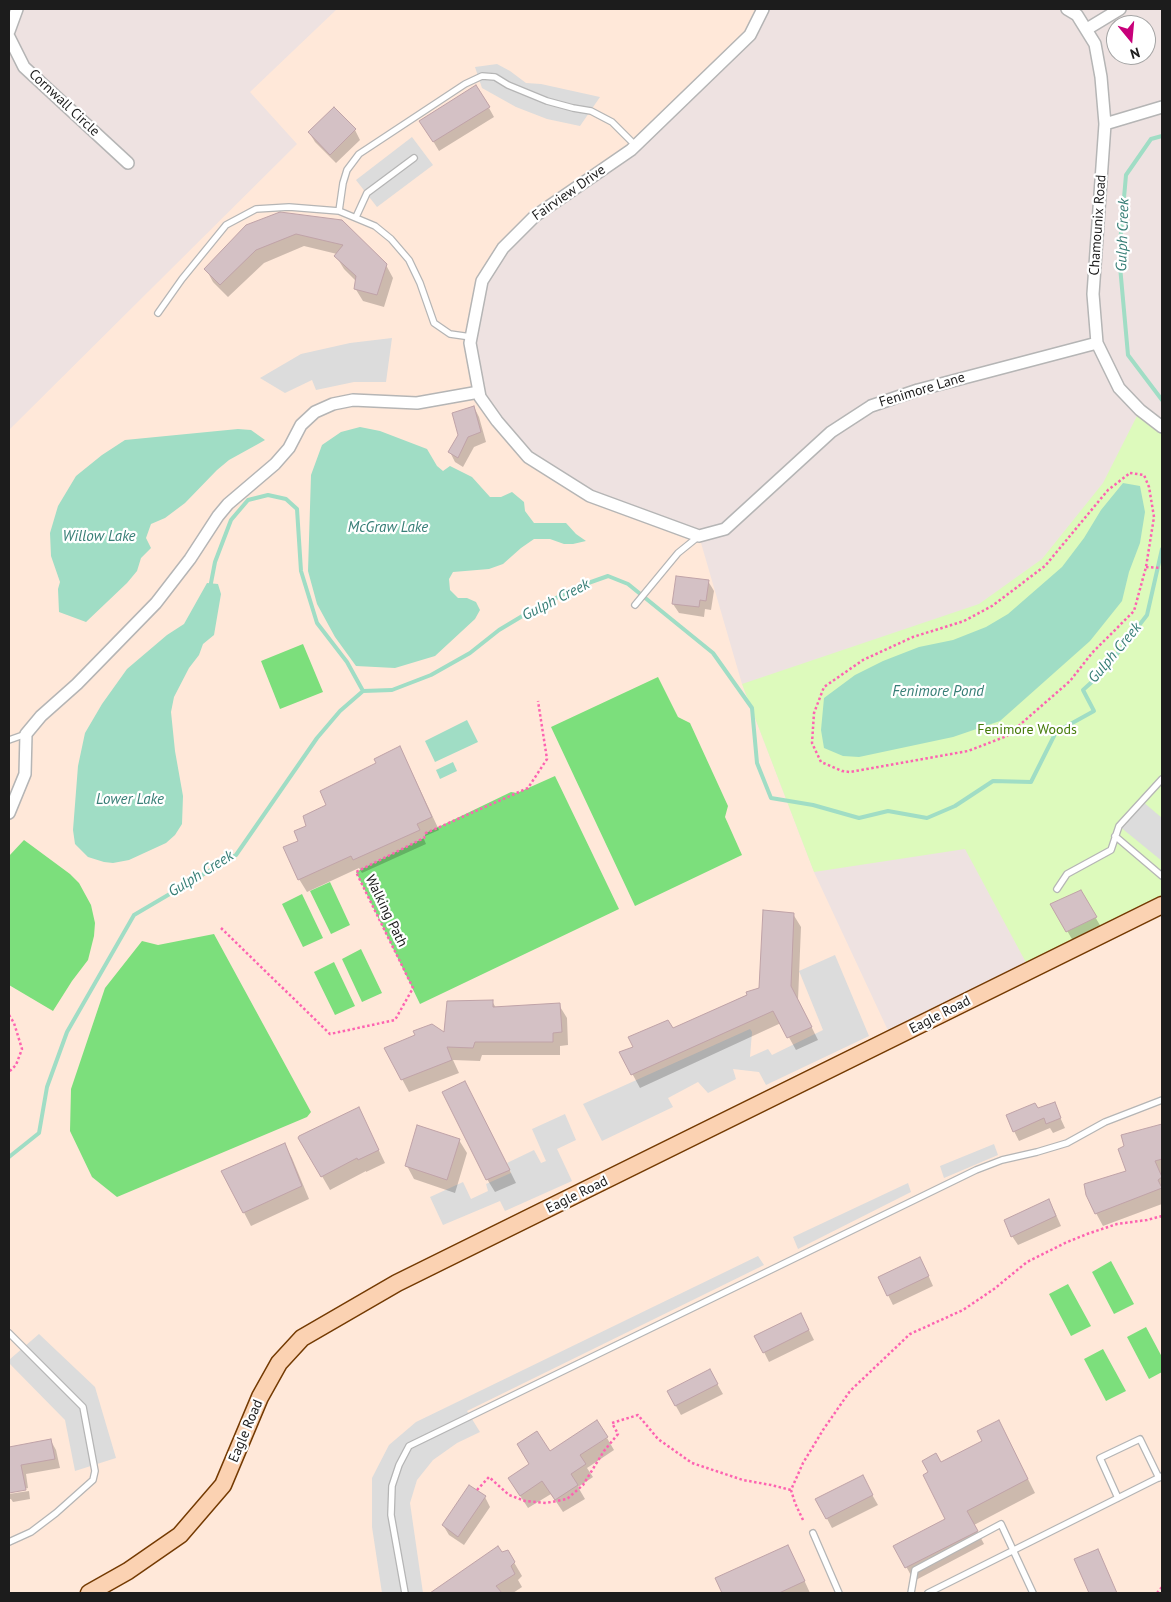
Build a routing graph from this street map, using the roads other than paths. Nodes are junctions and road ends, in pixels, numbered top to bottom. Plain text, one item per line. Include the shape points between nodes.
1 (17, 9) edge
2 (762, 9) edge
3 (1067, 9) edge
4 (1120, 9) edge
5 (1087, 29) junction
6 (9, 31) edge
7 (9, 37) edge
8 (1162, 106) edge
9 (1105, 124) junction
10 (636, 146) junction
11 (414, 158) dead end
12 (128, 163) dead end
13 (339, 211) junction
14 (356, 217) junction
15 (158, 313) dead end
16 (471, 337) junction
17 (1097, 343) junction
18 (479, 392) junction
19 (1162, 427) edge
20 (699, 536) junction
21 (635, 605) dead end
22 (26, 734) junction
23 (9, 740) edge
24 (1162, 779) edge
25 (9, 813) edge
26 (1115, 836) junction
27 (1162, 876) edge
28 (1057, 889) dead end
29 (1162, 905) edge
30 (1162, 1100) edge
31 (9, 1333) edge
32 (1160, 1477) edge
33 (1118, 1498) junction
34 (813, 1533) dead end
35 (9, 1542) edge
36 (1013, 1551) junction
37 (89, 1593) edge
38 (405, 1593) edge
39 (839, 1593) edge
40 (911, 1593) edge
41 (928, 1593) edge
42 (1033, 1593) edge

1 - 6 street
2 - 10 street, Fairview Drive via 750,35
3 - 5 street, Chamounix Road via 1077,15
4 - 5 street
5 - 9 street, Chamounix Road via 1095,44
7 - 12 street, Cornwall Circle via 24,67
8 - 9 street
9 - 17 street, Chamounix Road via 1093,294
10 - 13 lane via 612,122 591,111 547,101 495,77 482,76 359,154 347,170
10 - 16 street, Fairview Drive via 534,216 503,248 482,281
11 - 14 lane via 367,193
13 - 14 lane
13 - 15 lane via 289,207 256,210 226,225
14 - 16 lane via 375,226 409,260 434,323 450,334
16 - 18 street, Fairview Drive
17 - 19 street, Chamounix Road via 1119,388
17 - 20 street, Fenimore Lane via 918,390 871,406 831,432 725,529
18 - 20 street, Fairview Drive via 497,421 528,457 590,496
18 - 22 street via 416,403 353,400 315,412 301,424 289,448 276,464 218,516 156,603
20 - 21 lane via 678,553
22 - 23 lane
22 - 25 street via 25,774
24 - 26 lane via 1119,826
26 - 27 lane
26 - 28 lane via 1111,850 1067,874
29 - 37 street, Eagle Road via 397,1283 302,1338 279,1363 260,1397 223,1485 180,1535
30 - 38 lane via 1105,1122 1066,1144 976,1170 410,1446 399,1464 392,1486 392,1515
31 - 35 lane via 83,1407 95,1471 93,1480 56,1513 31,1532
32 - 33 lane
32 - 33 lane via 1140,1439 1100,1458
33 - 36 lane
34 - 39 lane
36 - 40 lane via 1001,1524 915,1570
36 - 41 lane
36 - 42 lane

